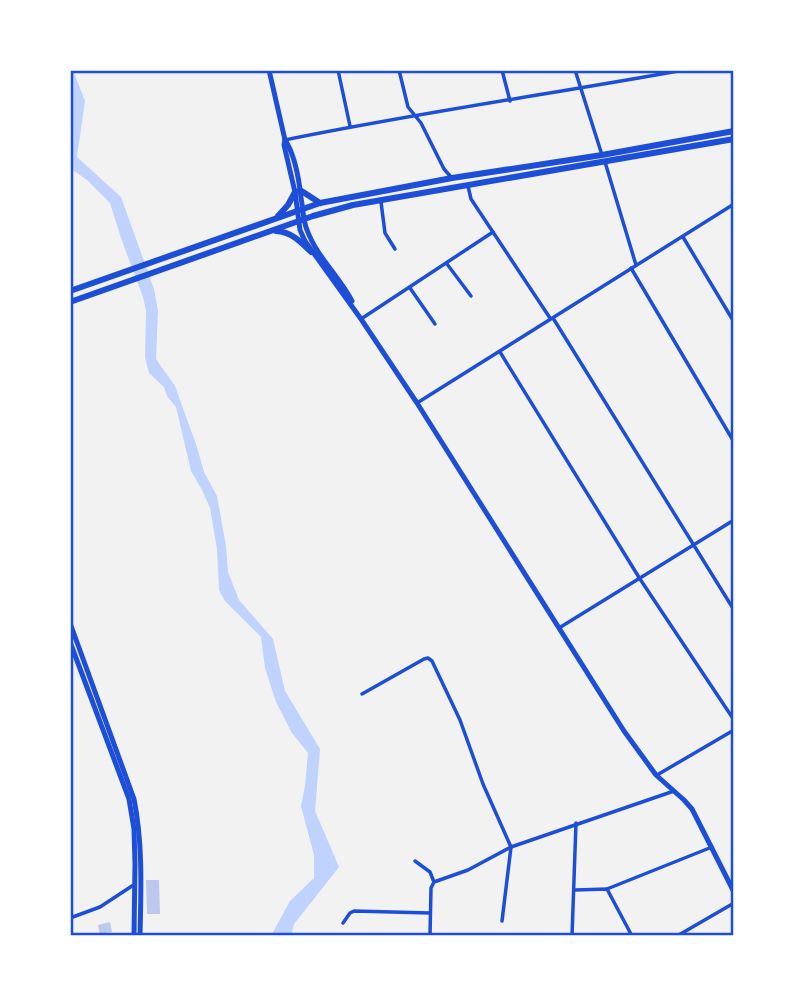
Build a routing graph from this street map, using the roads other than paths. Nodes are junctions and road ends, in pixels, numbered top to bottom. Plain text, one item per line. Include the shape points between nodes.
1 (269, 70) edge
2 (338, 70) edge
3 (399, 70) edge
4 (502, 70) edge
5 (575, 70) edge
6 (682, 70) edge
7 (581, 88) junction
8 (510, 101) junction
9 (414, 115) junction
10 (350, 127) junction
11 (734, 131) edge
12 (285, 139) junction
13 (734, 139) edge
14 (604, 158) junction
15 (452, 178) junction
16 (467, 184) junction
17 (297, 191) junction
18 (380, 200) junction
19 (320, 203) junction
20 (734, 204) edge
21 (300, 211) junction
22 (274, 220) junction
23 (302, 220) junction
24 (271, 231) junction
25 (493, 232) junction
26 (683, 236) junction
27 (395, 250) dead end
28 (312, 252) junction
29 (447, 263) junction
30 (634, 267) junction
31 (410, 288) junction
32 (70, 291) edge
33 (471, 296) dead end
34 (70, 302) edge
35 (361, 319) junction
36 (552, 319) junction
37 (734, 322) edge
38 (435, 324) dead end
39 (500, 352) junction
40 (417, 403) junction
41 (734, 442) edge
42 (734, 520) edge
43 (693, 546) junction
44 (640, 579) junction
45 (734, 610) edge
46 (70, 624) edge
47 (559, 628) junction
48 (70, 642) edge
49 (362, 694) dead end
50 (734, 720) edge
51 (734, 730) edge
52 (656, 775) junction
53 (674, 791) junction
54 (576, 823) junction
55 (511, 847) junction
56 (712, 847) junction
57 (415, 861) dead end
58 (434, 881) junction
59 (138, 884) junction
60 (607, 889) junction
61 (574, 890) junction
62 (734, 892) edge
63 (734, 903) edge
64 (430, 913) junction
65 (70, 919) edge
66 (502, 920) dead end
67 (343, 923) dead end
68 (134, 936) edge
69 (140, 936) edge
70 (430, 936) edge
71 (572, 936) edge
72 (632, 936) edge
73 (677, 936) edge

1 - 12 main road
2 - 10 street
3 - 9 street
4 - 8 street
5 - 7 street
6 - 7 street
7 - 8 street
7 - 14 street
8 - 9 street
9 - 10 street
9 - 15 street
10 - 12 street
11 - 14 main road
12 - 17 main road via 291,148
13 - 14 main road
14 - 15 main road
14 - 16 main road
14 - 30 street
15 - 19 main road
16 - 18 main road
16 - 25 street via 471,199
17 - 19 main road
17 - 21 main road
17 - 22 main road
18 - 23 main road
18 - 27 street via 385,233
19 - 21 main road
20 - 26 street
21 - 22 main road
21 - 23 main road
22 - 32 main road
23 - 24 main road
23 - 28 main road via 305,242
23 - 35 main road
24 - 28 main road via 292,235
24 - 34 main road
25 - 29 street
25 - 36 street
26 - 30 street
26 - 37 street
28 - 35 main road
29 - 31 street
29 - 33 street
30 - 36 street
30 - 41 street
31 - 35 street
31 - 38 street
35 - 40 main road
36 - 39 street
36 - 43 street
39 - 40 street
39 - 44 street
40 - 47 main road
42 - 43 street
43 - 44 street
43 - 45 street
44 - 47 street
44 - 50 street
46 - 59 main road via 134,799
47 - 52 main road
48 - 59 main road via 129,799
49 - 55 street via 424,659 432,661
51 - 52 street
52 - 53 main road
53 - 54 street
53 - 56 main road via 692,809
54 - 55 street
54 - 61 street
55 - 58 street via 468,870
55 - 66 street
56 - 60 street
56 - 62 main road
57 - 58 street
58 - 64 street
59 - 65 street
59 - 68 main road
59 - 69 main road
60 - 61 street
60 - 72 street
61 - 71 street
63 - 73 street
64 - 67 street via 354,911
64 - 70 street

